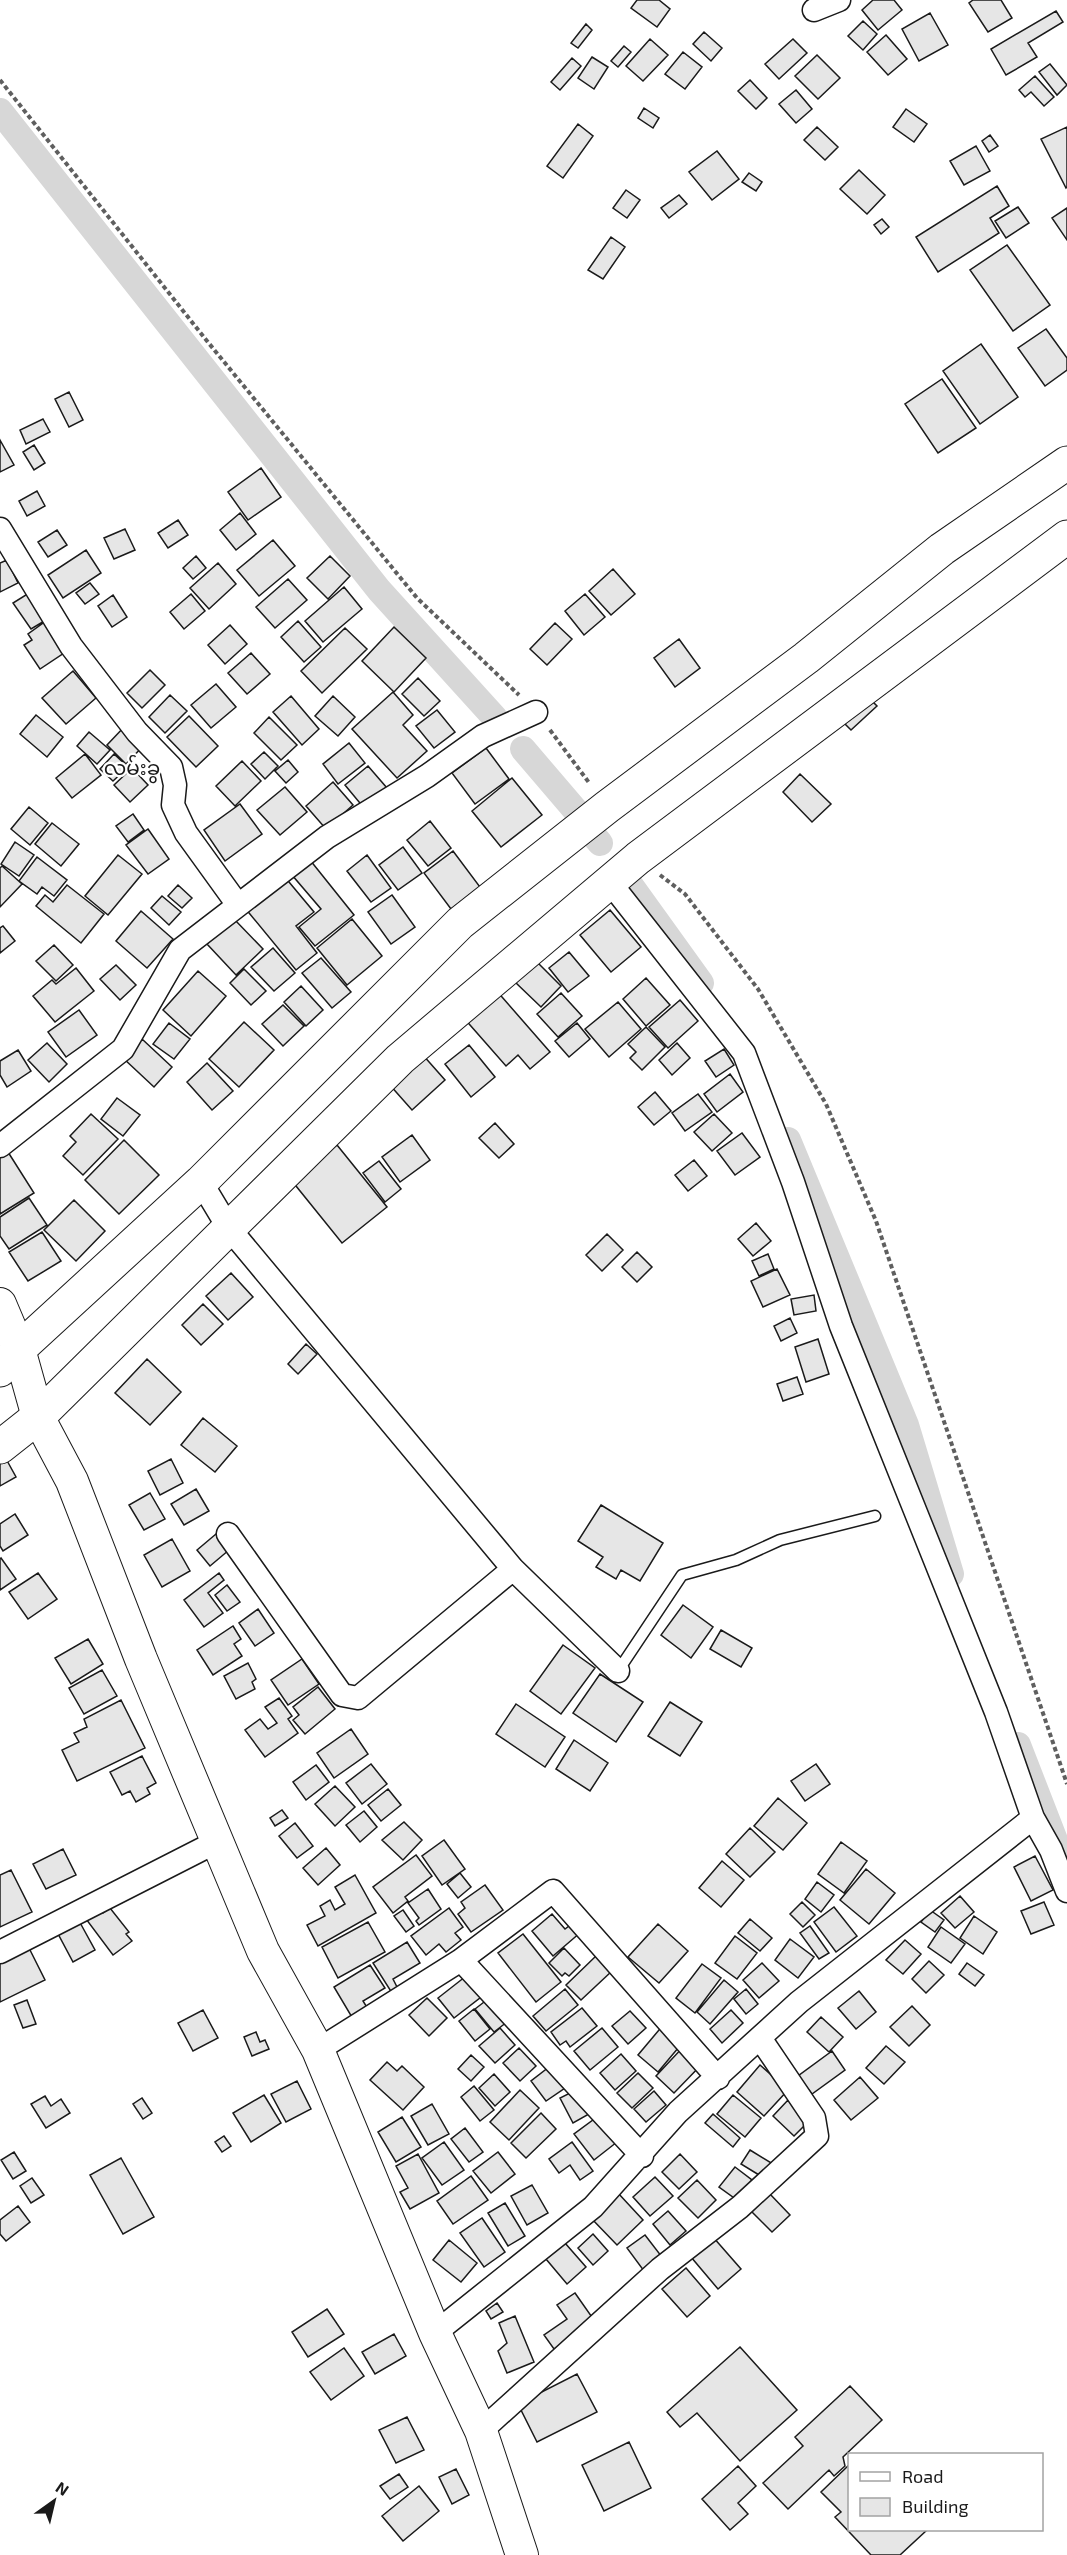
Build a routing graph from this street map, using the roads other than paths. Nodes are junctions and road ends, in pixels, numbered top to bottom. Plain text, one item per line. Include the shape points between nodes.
1 (839, 0) edge
2 (813, 10) dead end
3 (1067, 463) edge
4 (0, 529) edge
5 (1067, 537) edge
6 (537, 712) dead end
7 (602, 889) junction
8 (237, 905) junction
9 (0, 1146) edge
10 (201, 1182) junction
11 (228, 1227) junction
12 (0, 1304) edge
13 (10, 1360) edge
14 (38, 1417) junction
15 (0, 1447) edge
16 (875, 1516) dead end
17 (228, 1534) dead end
18 (513, 1569) junction
19 (618, 1671) joint
20 (1033, 1818) junction
21 (218, 1841) junction
22 (1067, 1891) edge
23 (0, 1952) edge
24 (461, 1960) junction
25 (760, 2038) junction
26 (318, 2050) junction
27 (718, 2078) junction
28 (642, 2156) junction
29 (435, 2333) junction
30 (481, 2430) junction
31 (514, 2552) edge

1 - 2 street
3 - 10 highway via 942,549 460,923
4 - 8 street via 71,646 137,732 171,767 175,785 173,805 186,833
5 - 7 highway via 648,850
6 - 8 street via 483,736 427,776 327,837
7 - 11 highway via 400,1059
7 - 20 street via 616,890 744,1053 841,1326 996,1712
8 - 9 street via 180,950 123,1049
10 - 11 street
10 - 13 highway
11 - 14 highway
11 - 18 street
12 - 13 street
13 - 14 street
14 - 15 highway
14 - 21 street via 72,1481
16 - 19 lane via 780,1540 736,1560 682,1575
17 - 18 street via 337,1689 342,1695 358,1698
18 - 19 street
20 - 22 street
20 - 25 street via 799,2002
21 - 23 street
21 - 26 street via 263,1951
24 - 26 street
24 - 27 street via 553,1891
24 - 28 street
25 - 27 street
25 - 30 street via 814,2118 817,2136
26 - 29 street
27 - 28 street via 678,2112
28 - 29 street via 593,2207
29 - 30 street
30 - 31 street

